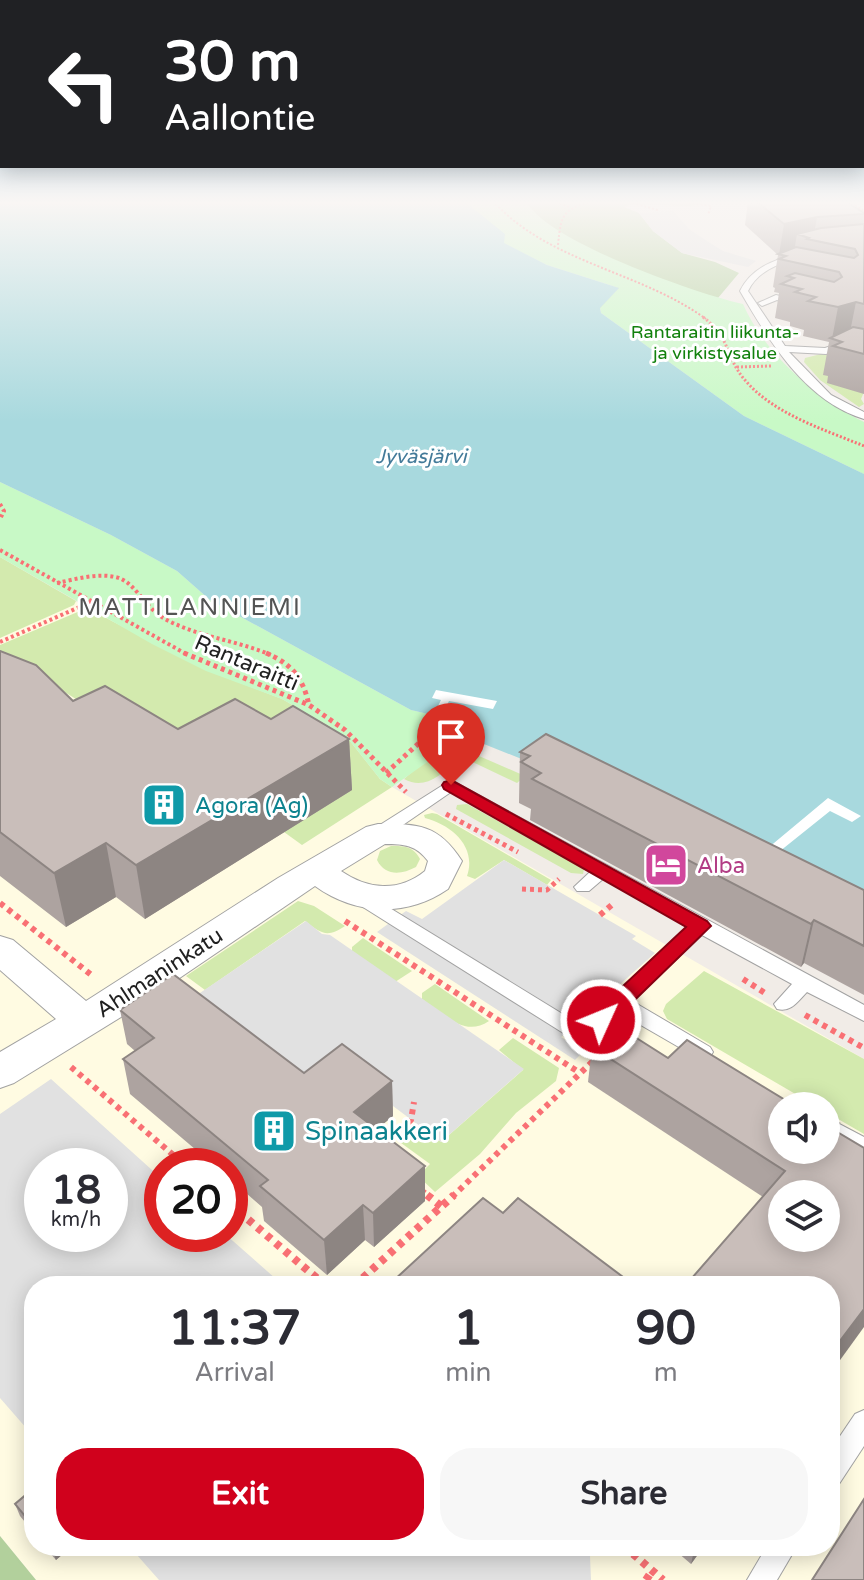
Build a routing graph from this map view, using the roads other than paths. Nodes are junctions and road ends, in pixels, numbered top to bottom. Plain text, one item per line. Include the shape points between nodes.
1 (760, 275) edge
2 (757, 303) junction
3 (803, 304) edge
4 (787, 306) edge
5 (864, 344) edge
6 (784, 349) junction
7 (826, 351) junction
8 (847, 357) edge
9 (864, 416) edge
10 (378, 834) junction
11 (603, 870) junction
12 (304, 878) junction
13 (583, 887) dead end
14 (361, 898) junction
15 (700, 926) junction
16 (0, 949) edge
17 (805, 982) junction
18 (619, 1003) junction
19 (784, 1004) dead end
20 (864, 1014) edge
21 (84, 1022) junction
22 (717, 1061) edge
23 (0, 1072) edge
24 (840, 1133) edge
25 (864, 1148) edge
26 (864, 1423) edge
27 (840, 1460) edge
28 (777, 1556) edge
29 (761, 1580) edge

1 - 2 lane via 745,286
2 - 3 lane via 776,297
2 - 4 lane
2 - 6 lane via 760,320
5 - 7 lane
6 - 7 lane
6 - 9 lane via 816,386
7 - 8 lane
10 - 11 lane via 451,785
10 - 12 street, Ahlmaninkatu
10 - 14 street via 412,834 433,844 445,861 433,884 410,893
11 - 13 lane
11 - 15 lane
12 - 14 street
12 - 21 street, Ahlmaninkatu
14 - 18 lane via 583,1036
15 - 17 lane
15 - 18 lane
16 - 21 street
17 - 19 lane
17 - 20 lane
18 - 22 lane
21 - 23 street, Ahlmaninkatu
24 - 25 lane
26 - 27 lane
28 - 29 lane

